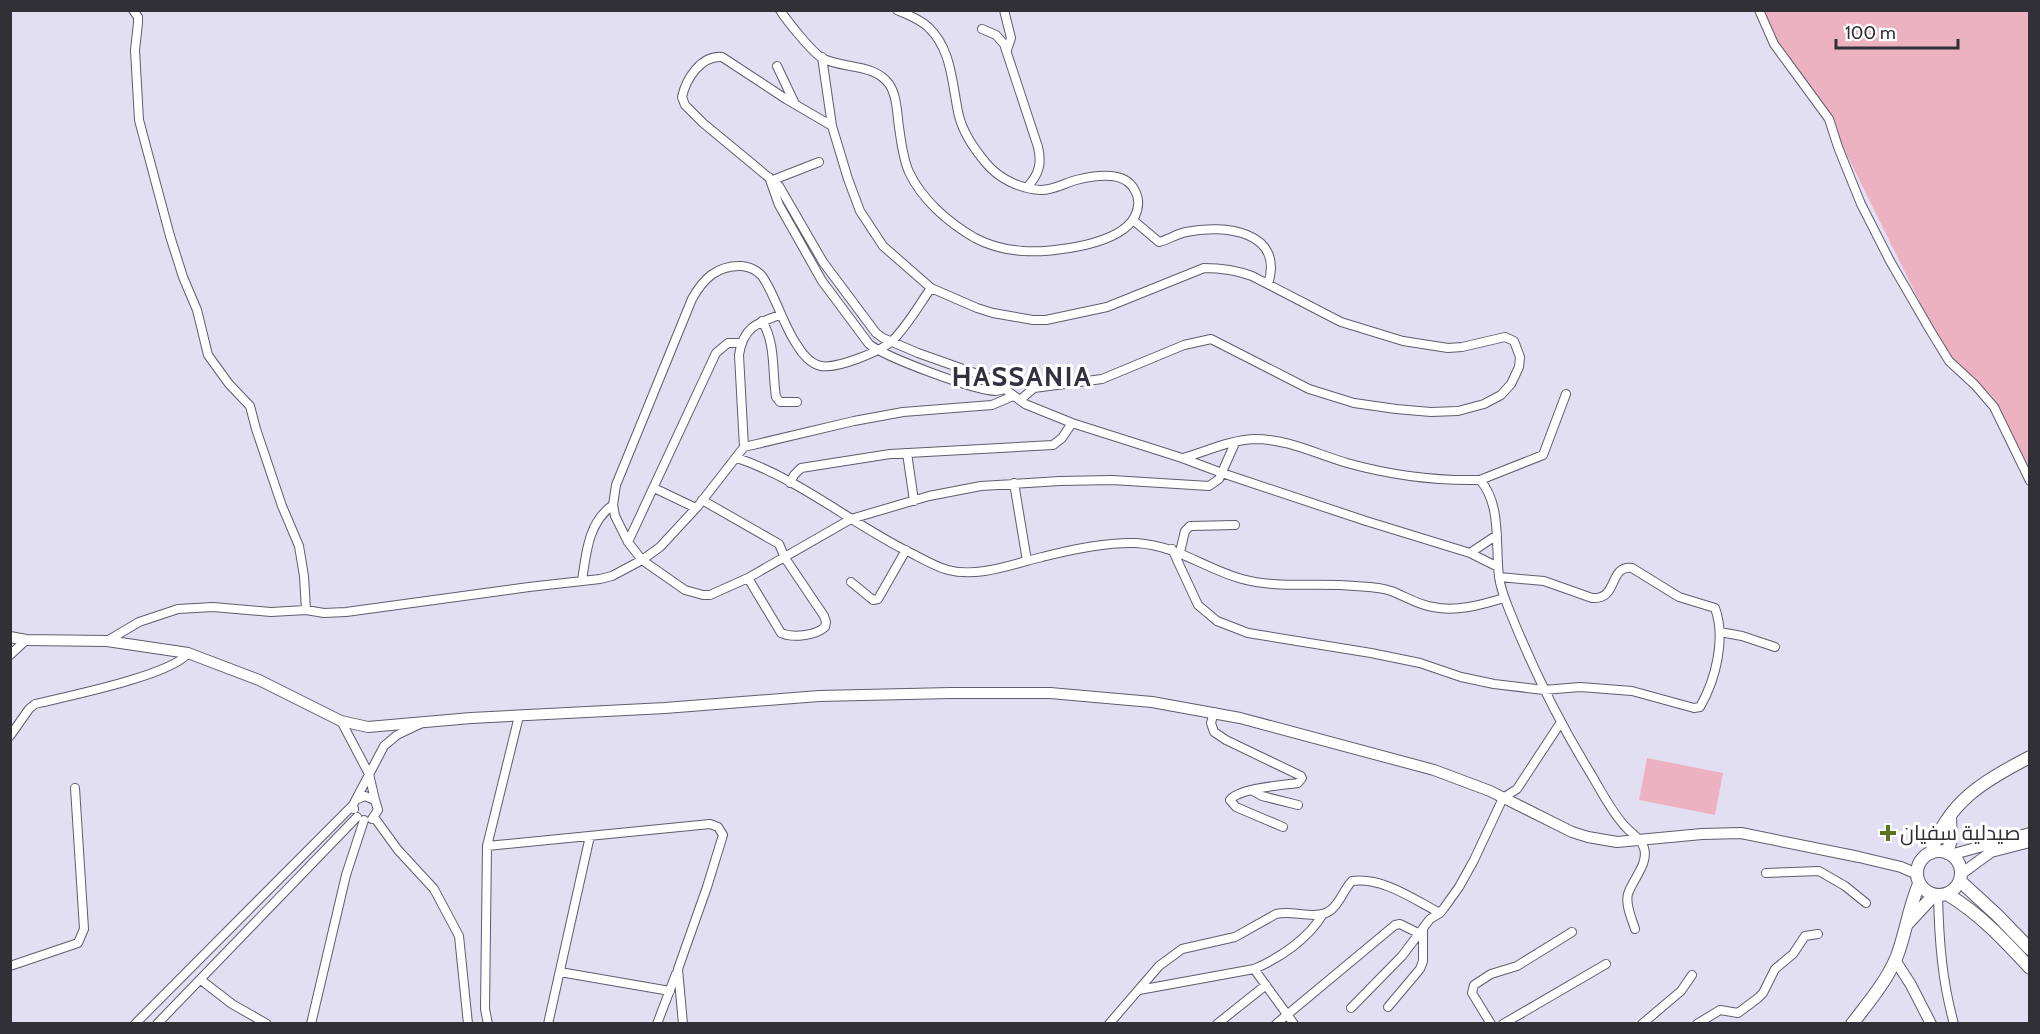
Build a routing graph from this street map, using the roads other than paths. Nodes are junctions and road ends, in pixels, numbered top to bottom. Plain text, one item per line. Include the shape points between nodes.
1 (133, 10) edge
2 (780, 10) edge
3 (897, 10) edge
4 (1004, 10) edge
5 (1759, 10) edge
6 (982, 29) dead end
7 (1007, 50) junction
8 (822, 57) junction
9 (777, 66) dead end
10 (795, 104) junction
11 (832, 126) junction
12 (819, 162) dead end
13 (771, 179) junction
14 (1027, 187) junction
15 (1133, 220) junction
16 (812, 243) junction
17 (803, 248) junction
18 (1268, 284) junction
19 (840, 287) junction
20 (931, 288) junction
21 (831, 294) junction
22 (780, 315) junction
23 (762, 321) junction
24 (892, 342) junction
25 (741, 343) junction
26 (879, 351) junction
27 (1005, 389) junction
28 (1566, 394) dead end
29 (1016, 398) junction
30 (797, 402) dead end
31 (1072, 423) junction
32 (1235, 443) junction
33 (744, 447) junction
34 (908, 453) junction
35 (737, 458) junction
36 (1182, 458) junction
37 (1222, 473) junction
38 (1480, 480) junction
39 (2030, 481) edge
40 (790, 483) junction
41 (1014, 483) junction
42 (654, 488) junction
43 (702, 500) junction
44 (914, 501) junction
45 (614, 505) junction
46 (696, 508) junction
47 (851, 519) junction
48 (1235, 525) dead end
49 (1497, 535) junction
50 (628, 542) junction
51 (906, 550) junction
52 (1176, 551) junction
53 (1470, 554) junction
54 (785, 558) junction
55 (642, 560) junction
56 (1027, 561) junction
57 (1498, 567) junction
58 (1499, 577) junction
59 (748, 578) junction
60 (582, 581) junction
61 (851, 582) dead end
62 (1504, 598) junction
63 (306, 610) junction
64 (1720, 632) junction
65 (10, 637) edge
66 (26, 640) junction
67 (107, 641) junction
68 (1775, 647) dead end
69 (188, 653) junction
70 (10, 655) edge
71 (1544, 690) junction
72 (1214, 712) junction
73 (519, 716) junction
74 (1559, 718) junction
75 (341, 721) junction
76 (421, 724) junction
77 (10, 736) edge
78 (2030, 757) edge
79 (369, 774) junction
80 (75, 788) dead end
81 (1253, 791) junction
82 (1503, 798) junction
83 (375, 800) junction
84 (356, 802) junction
85 (1298, 805) dead end
86 (374, 817) junction
87 (1950, 817) junction
88 (361, 818) junction
89 (1283, 827) dead end
90 (2030, 833) edge
91 (590, 836) junction
92 (1639, 840) junction
93 (2030, 842) edge
94 (487, 846) junction
95 (1931, 853) junction
96 (1949, 854) junction
97 (1766, 873) dead end
98 (1960, 877) junction
99 (1918, 879) junction
100 (1940, 895) junction
101 (1866, 903) dead end
102 (1440, 913) junction
103 (1323, 914) junction
104 (1908, 924) junction
105 (1635, 929) dead end
106 (1422, 931) junction
107 (1572, 932) dead end
108 (1818, 934) dead end
109 (2030, 949) edge
110 (1895, 960) junction
111 (1606, 964) dead end
112 (10, 966) edge
113 (2030, 968) edge
114 (678, 969) junction
115 (1254, 969) junction
116 (560, 972) junction
117 (1692, 975) dead end
118 (201, 980) junction
119 (1266, 985) junction
120 (1139, 990) junction
121 (670, 991) junction
122 (1388, 1007) dead end
123 (1351, 1008) dead end
124 (1287, 1015) junction
125 (135, 1023) edge
126 (157, 1023) edge
127 (267, 1023) edge
128 (310, 1023) edge
129 (468, 1023) edge
130 (488, 1023) edge
131 (548, 1023) edge
132 (657, 1023) edge
133 (683, 1023) edge
134 (1109, 1023) edge
135 (1217, 1023) edge
136 (1276, 1023) edge
137 (1294, 1023) edge
138 (1491, 1023) edge
139 (1503, 1023) edge
140 (1642, 1023) edge
141 (1697, 1023) edge
142 (1852, 1023) edge
143 (1931, 1023) edge
144 (1954, 1023) edge

1 - 63 street via 138,17 135,50 139,120 170,236 197,310 208,355 250,406 299,546
2 - 8 street
3 - 14 street via 921,22 938,40 950,68 959,118 980,155 998,175
4 - 7 street via 1011,38
5 - 39 street via 1774,44 1829,119 1861,204 1896,271 1949,361 1994,407
6 - 7 street via 996,35
7 - 14 street via 1041,157 1038,173
8 - 11 street
8 - 15 street via 864,69 887,81 908,170 928,200 977,239 1023,251 1059,249 1115,235
9 - 10 street
10 - 11 street
10 - 13 street via 729,60 718,57 703,62 684,90 682,101 693,114
11 - 20 street via 854,199 875,236
12 - 13 street
13 - 16 street via 782,190
13 - 17 street via 779,205
14 - 15 street via 1041,190 1103,176 1120,178 1132,186 1138,200
15 - 18 street via 1159,242 1187,232 1208,230 1248,235 1269,254
16 - 17 street
16 - 19 street
17 - 21 street
18 - 20 street via 1241,272 1204,268 1107,307 1033,320 977,308
18 - 29 street via 1341,322 1403,341 1448,348 1511,338 1520,357 1516,376 1506,390 1484,404 1458,411 1396,409 1354,403 1309,389 1211,339 1184,345 1102,379 1034,388
19 - 21 street
19 - 24 street via 876,333
20 - 24 street
21 - 26 street via 863,337
22 - 23 street
22 - 26 street via 797,346 820,366
22 - 45 street via 765,281 753,268 724,267 699,286 626,459 616,485
23 - 25 street
23 - 30 street via 771,345 776,397 780,402
24 - 26 street
24 - 27 street via 1000,382
25 - 33 street
25 - 42 street via 728,343 716,353
26 - 27 street via 956,381 996,392
27 - 29 street
28 - 38 street via 1541,456
29 - 31 street
29 - 33 street via 992,405 903,412
31 - 34 street via 1053,446
31 - 36 street
32 - 36 street
32 - 37 street
32 - 38 street via 1251,439 1277,441 1388,473
33 - 35 street
34 - 40 street via 807,466 797,470
34 - 44 street
35 - 40 street
35 - 43 street
36 - 37 street
37 - 41 street via 1215,483 1206,486 1112,480
37 - 53 street
38 - 49 street via 1489,494
40 - 47 street
41 - 44 street
41 - 56 street
42 - 46 street
42 - 50 street
43 - 46 street
43 - 54 street via 772,539
44 - 47 street
45 - 50 street
45 - 60 street via 603,512 593,529
46 - 55 street via 660,547
47 - 51 street
47 - 54 street
48 - 52 street via 1191,525
49 - 53 street
49 - 57 street
50 - 55 street
51 - 56 street via 961,572
51 - 61 street via 878,599 873,600
52 - 56 street via 1131,543
52 - 62 street via 1260,583 1389,590 1431,607 1448,609
52 - 71 street via 1198,605 1230,627 1420,663 1472,679
53 - 57 street
54 - 59 street
54 - 59 street via 825,619 821,631 803,635 781,633
55 - 59 street via 695,594 710,595
55 - 60 street via 612,576
57 - 58 street
58 - 62 street
58 - 64 street via 1544,581 1600,598 1608,593 1619,570 1632,568 1679,597 1715,608
60 - 63 street via 346,612
62 - 71 street
63 - 67 street via 178,609 139,622
64 - 68 street
64 - 71 street via 1714,674 1698,708 1632,691 1580,687
65 - 66 street
66 - 67 street
66 - 70 street
67 - 69 street
69 - 75 street via 259,680
69 - 77 street via 172,665 116,685 35,704
71 - 74 street
72 - 73 street via 1050,693 951,693 819,696
72 - 81 street via 1212,726 1217,735 1301,777 1298,783
72 - 82 street via 1434,770
73 - 76 street
73 - 94 street
74 - 82 street via 1517,789
74 - 92 street via 1617,817
75 - 76 street via 368,727
75 - 79 street
76 - 79 street via 384,746
78 - 87 main road via 1978,786
79 - 83 street
79 - 84 street
80 - 112 street via 82,938 78,943
81 - 85 street
81 - 89 street via 1239,793 1230,802
82 - 92 street via 1588,837 1617,842
82 - 102 street via 1460,887
83 - 84 street via 365,796
83 - 86 street via 378,807
84 - 88 street
84 - 125 street
86 - 88 street
86 - 129 street via 434,889 459,936
87 - 95 main road via 1935,838
87 - 96 main road
88 - 118 street
88 - 128 street
90 - 96 street
91 - 94 street
91 - 114 street via 710,824 723,835
91 - 116 street
92 - 99 street via 1741,833 1859,856 1901,867
92 - 105 street via 1645,854 1627,901
93 - 98 street via 1991,852
94 - 130 street
95 - 96 main road
95 - 99 main road via 1921,861
96 - 98 main road via 1960,866
97 - 101 street via 1819,871
98 - 100 main road via 1957,886
98 - 109 main road
99 - 100 main road via 1923,889
99 - 104 main road
100 - 104 main road
100 - 113 main road via 1967,906
100 - 144 street via 1941,962
102 - 103 street via 1371,880 1355,880 1331,910
102 - 106 street
103 - 115 street via 1304,938
103 - 120 street via 1283,912 1235,937 1182,949 1158,966
104 - 110 main road
106 - 122 street via 1420,969
106 - 123 street
106 - 124 street via 1395,925
107 - 138 street via 1517,966 1491,974 1474,985 1472,993
108 - 141 street via 1805,936 1793,954 1775,969 1762,993 1740,1012 1720,1010
110 - 142 main road
110 - 143 street
111 - 139 street
114 - 121 street
114 - 133 street
115 - 119 street
115 - 120 street
116 - 121 street
116 - 131 street
117 - 140 street via 1681,991
118 - 126 street
118 - 127 street via 232,1004
119 - 124 street
119 - 135 street
120 - 134 street
121 - 132 street
124 - 136 street
124 - 137 street

